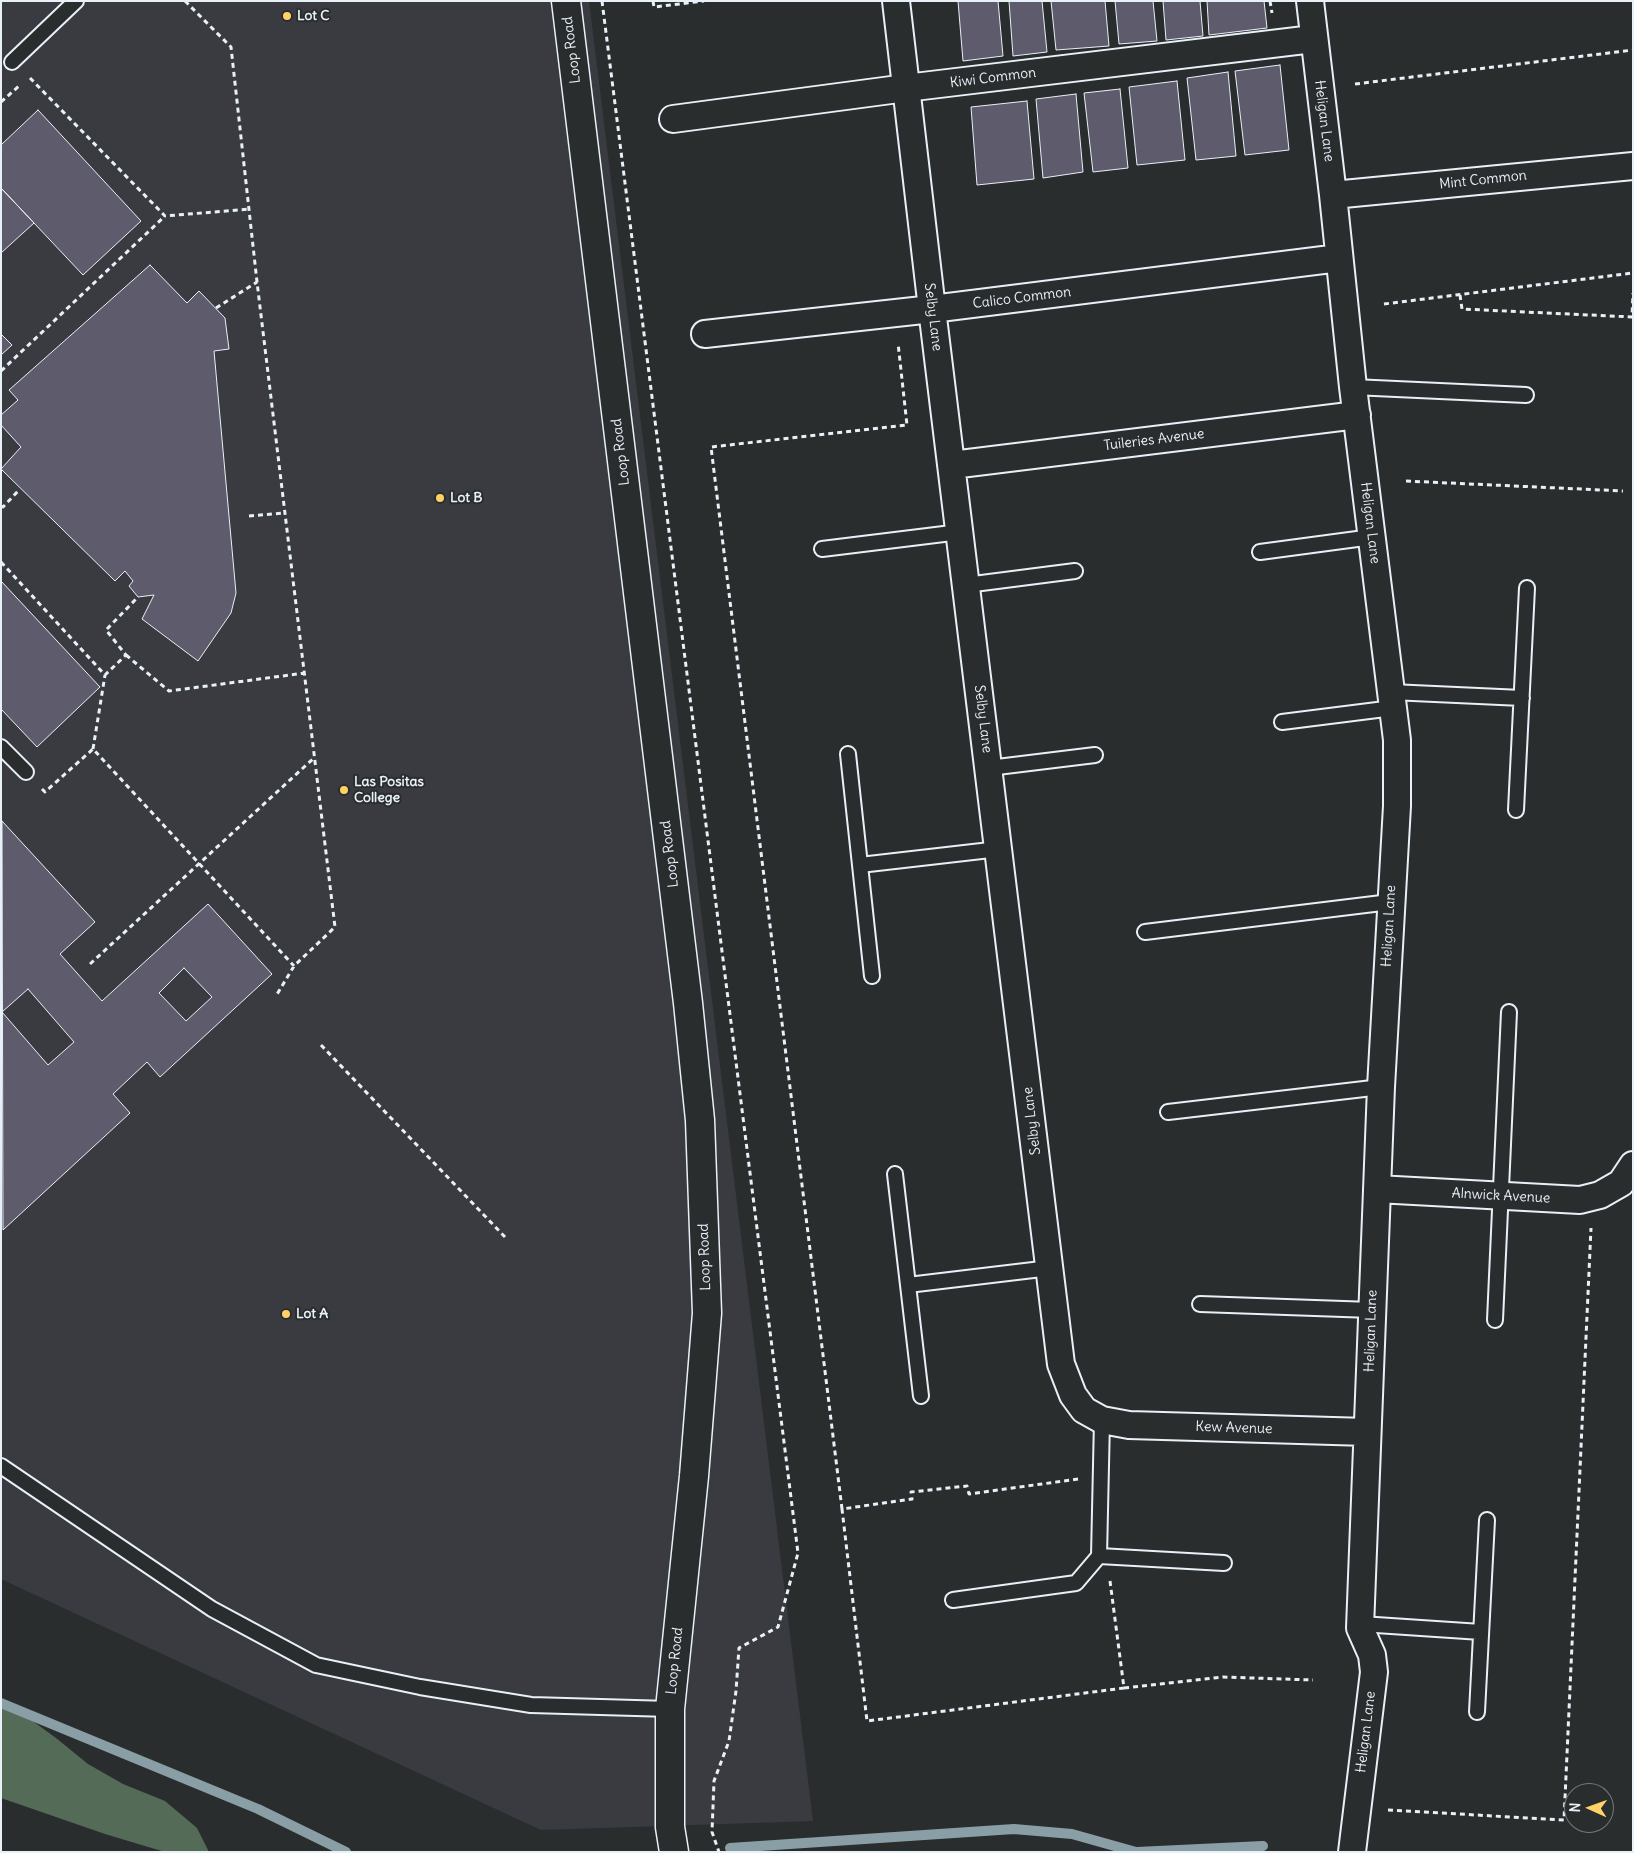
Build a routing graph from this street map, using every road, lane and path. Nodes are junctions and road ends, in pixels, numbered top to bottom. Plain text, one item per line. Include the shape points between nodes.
1 (76, 1) edge
2 (186, 1) edge
3 (566, 1) edge
4 (653, 1) edge
5 (704, 1) edge
6 (896, 1) edge
7 (1310, 1) edge
8 (1314, 39) junction
9 (1633, 50) edge
10 (12, 62) dead end
11 (1355, 84) dead end
12 (906, 88) junction
13 (1, 102) edge
14 (673, 119) dead end
15 (1633, 166) edge
16 (1333, 195) junction
17 (250, 209) junction
18 (165, 216) junction
19 (1340, 258) junction
20 (1633, 273) edge
21 (257, 282) junction
22 (1633, 293) edge
23 (1460, 295) junction
24 (1384, 304) dead end
25 (216, 308) dead end
26 (932, 309) junction
27 (894, 313) junction
28 (705, 334) dead end
29 (1, 371) edge
30 (1353, 387) junction
31 (1526, 395) dead end
32 (1357, 416) junction
33 (952, 464) junction
34 (1406, 481) dead end
35 (20, 489) dead end
36 (1623, 491) dead end
37 (1, 506) edge
38 (285, 513) junction
39 (249, 516) dead end
40 (960, 532) junction
41 (1372, 537) junction
42 (822, 549) dead end
43 (1260, 552) dead end
44 (1, 562) edge
45 (1075, 571) dead end
46 (966, 585) junction
47 (1527, 588) dead end
48 (138, 597) dead end
49 (126, 654) junction
50 (305, 673) junction
51 (105, 675) junction
52 (1522, 698) junction
53 (1392, 700) junction
54 (1282, 722) dead end
55 (1, 747) edge
56 (93, 749) junction
57 (848, 754) dead end
58 (1095, 755) dead end
59 (315, 757) junction
60 (989, 768) junction
61 (26, 772) joint
62 (1516, 810) dead end
63 (998, 849) junction
64 (200, 864) junction
65 (860, 865) junction
66 (1390, 902) junction
67 (1145, 932) dead end
68 (90, 964) dead end
69 (294, 966) junction
70 (872, 976) dead end
71 (276, 996) dead end
72 (1508, 1012) dead end
73 (321, 1045) dead end
74 (1381, 1087) junction
75 (1168, 1112) dead end
76 (895, 1174) dead end
77 (1627, 1174) edge
78 (1377, 1189) junction
79 (1502, 1196) junction
80 (1592, 1197) junction
81 (505, 1237) dead end
82 (1050, 1268) junction
83 (908, 1285) junction
84 (1200, 1304) dead end
85 (1372, 1310) junction
86 (1495, 1320) dead end
87 (921, 1396) dead end
88 (1102, 1420) junction
89 (1367, 1432) junction
90 (1, 1466) edge
91 (842, 1509) dead end
92 (1487, 1520) dead end
93 (1103, 1556) junction
94 (1224, 1564) dead end
95 (953, 1600) dead end
96 (1361, 1626) junction
97 (1481, 1632) junction
98 (1313, 1680) dead end
99 (670, 1709) junction
100 (1477, 1712) dead end
101 (1383, 1809) dead end
102 (674, 1852) edge
103 (1352, 1852) edge

1 - 10 lane
2 - 17 path via 231,47
3 - 99 street, Loop Road via 700,1120 707,1313
4 - 5 path via 654,8
6 - 12 street, Selby Lane
7 - 8 street, Heligan Lane
8 - 12 street, Kiwi Common
8 - 16 street, Heligan Lane
9 - 11 path
12 - 14 street, Kiwi Common
12 - 26 street, Selby Lane
13 - 18 path via 29,76
15 - 16 street, Mint Common
16 - 19 street, Heligan Lane
17 - 18 path
17 - 21 path
18 - 29 path
19 - 26 street, Calico Common
19 - 30 street, Heligan Lane
20 - 23 path
21 - 25 path
21 - 38 path
22 - 23 path via 1632,317 1462,309
23 - 24 path
26 - 27 street, Calico Common
26 - 33 street, Selby Lane
27 - 28 street, Calico Common
27 - 91 path via 907,425 711,447
30 - 31 lane
30 - 32 street, Heligan Lane
32 - 33 street, Tuileries Avenue
32 - 41 street, Heligan Lane
33 - 40 street, Selby Lane
34 - 36 path
35 - 37 path
38 - 39 path
38 - 50 path
40 - 42 lane
40 - 46 street, Selby Lane
41 - 43 lane
41 - 53 street, Heligan Lane
44 - 51 path
45 - 46 lane
46 - 60 street, Selby Lane
47 - 52 lane
48 - 49 path via 106,630
49 - 50 path via 169,691
49 - 51 path
50 - 59 path
51 - 56 path
52 - 53 lane
52 - 62 lane
53 - 54 lane
53 - 66 street, Heligan Lane via 1397,806
55 - 61 lane
56 - 61 path via 45,792
56 - 64 path
57 - 65 lane
58 - 60 lane
59 - 64 path
59 - 69 path via 335,926
60 - 63 street, Selby Lane
63 - 65 lane
63 - 82 street, Selby Lane
64 - 68 path
64 - 69 path
65 - 70 lane
66 - 67 lane
66 - 74 street, Heligan Lane
69 - 71 path
72 - 79 lane
73 - 81 path
74 - 75 lane
74 - 78 street, Heligan Lane
76 - 83 lane
77 - 80 street, Alnwick Avenue via 1600,1195
78 - 79 street, Alnwick Avenue
78 - 85 street, Heligan Lane
79 - 80 street, Alnwick Avenue via 1580,1200
79 - 86 lane
80 - 101 path via 1564,1820
82 - 83 lane
82 - 88 street, Selby Lane via 1061,1364 1073,1395 1084,1410
83 - 87 lane
84 - 85 lane
85 - 89 street, Heligan Lane
88 - 89 street, Kew Avenue via 1129,1425
88 - 93 lane
89 - 96 street, Heligan Lane
90 - 99 lane via 212,1609 316,1665 420,1687 531,1705
92 - 97 lane
93 - 94 lane
93 - 95 lane via 1076,1583
93 - 98 path via 1124,1688 1223,1677
96 - 97 lane
96 - 103 street, Heligan Lane via 1372,1655 1374,1672
97 - 100 lane
99 - 102 street, Loop Road via 670,1828

